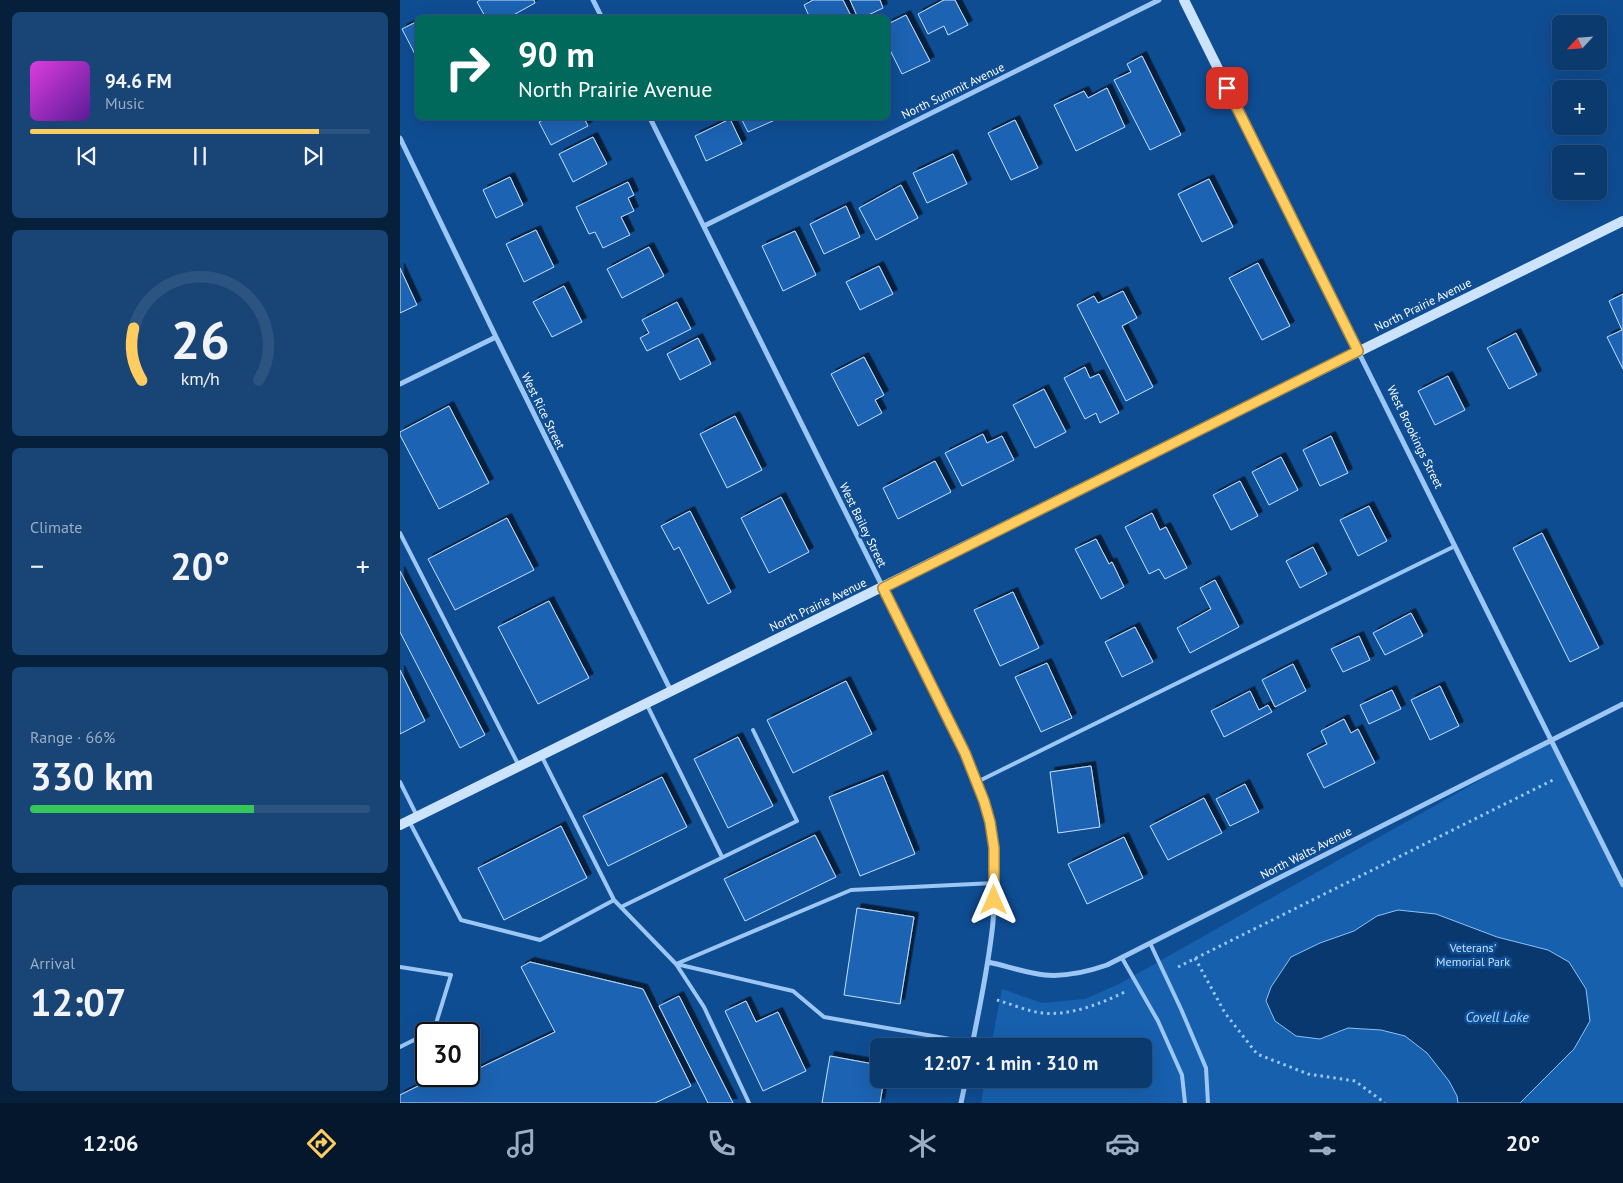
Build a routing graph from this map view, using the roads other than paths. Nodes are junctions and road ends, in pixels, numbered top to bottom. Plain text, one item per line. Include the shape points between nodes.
1 (593, 0) edge
2 (1158, 0) edge
3 (1184, 0) edge
4 (600, 15) edge
5 (651, 120) edge
6 (400, 138) edge
7 (1623, 221) edge
8 (704, 226) junction
9 (496, 337) junction
10 (1358, 351) junction
11 (400, 384) edge
12 (400, 533) edge
13 (1455, 546) junction
14 (883, 588) junction
15 (670, 691) junction
16 (646, 703) junction
17 (1623, 704) edge
18 (753, 730) dead end
19 (1551, 740) junction
20 (541, 755) junction
21 (519, 766) junction
22 (400, 782) edge
23 (977, 782) junction
24 (409, 821) edge
25 (722, 858) junction
26 (994, 883) junction
27 (1623, 885) edge
28 (614, 900) junction
29 (621, 907) junction
30 (1150, 943) junction
31 (1122, 958) junction
32 (988, 962) junction
33 (676, 964) junction
34 (400, 967) edge
35 (935, 1038) edge
36 (973, 1038) edge
37 (400, 1047) edge
38 (964, 1088) edge
39 (749, 1103) edge
40 (961, 1103) edge
41 (1185, 1103) edge
42 (1208, 1103) edge

1 - 4 street
2 - 8 street, North Summit Avenue
3 - 10 street, West Brookings Street
5 - 8 street, West Bailey Street
6 - 9 street, West Rice Street
7 - 10 street, North Prairie Avenue
8 - 14 street, West Bailey Street
9 - 11 street
9 - 15 street, West Rice Street
10 - 13 street, West Brookings Street
10 - 14 street, North Prairie Avenue
12 - 21 lane
13 - 19 street, West Brookings Street
13 - 23 lane
14 - 15 street, North Prairie Avenue
14 - 23 street, West Bailey Street
15 - 16 street, North Prairie Avenue
16 - 20 street, North Prairie Avenue
16 - 25 lane
17 - 19 street, North Walts Avenue
18 - 25 lane via 797,821
19 - 27 street, West Brookings Street
19 - 30 street, North Walts Avenue
20 - 21 street, North Prairie Avenue
20 - 28 lane
21 - 24 street, North Prairie Avenue
22 - 24 lane
23 - 26 street, West Bailey Street via 990,822
24 - 28 lane via 461,920 540,940
25 - 29 lane
26 - 32 street, West Bailey Street via 994,917
26 - 33 lane via 851,890
28 - 29 lane
29 - 33 lane
30 - 31 street, North Walts Avenue
30 - 42 lane via 1206,1068
31 - 32 street, North Walts Avenue via 1090,971 1059,975 1045,975
31 - 41 lane via 1158,1022 1182,1075
32 - 36 street, West Bailey Street
33 - 35 lane via 793,991 824,1017
33 - 39 lane via 704,1007
34 - 37 lane via 451,975 434,1030
38 - 40 street

